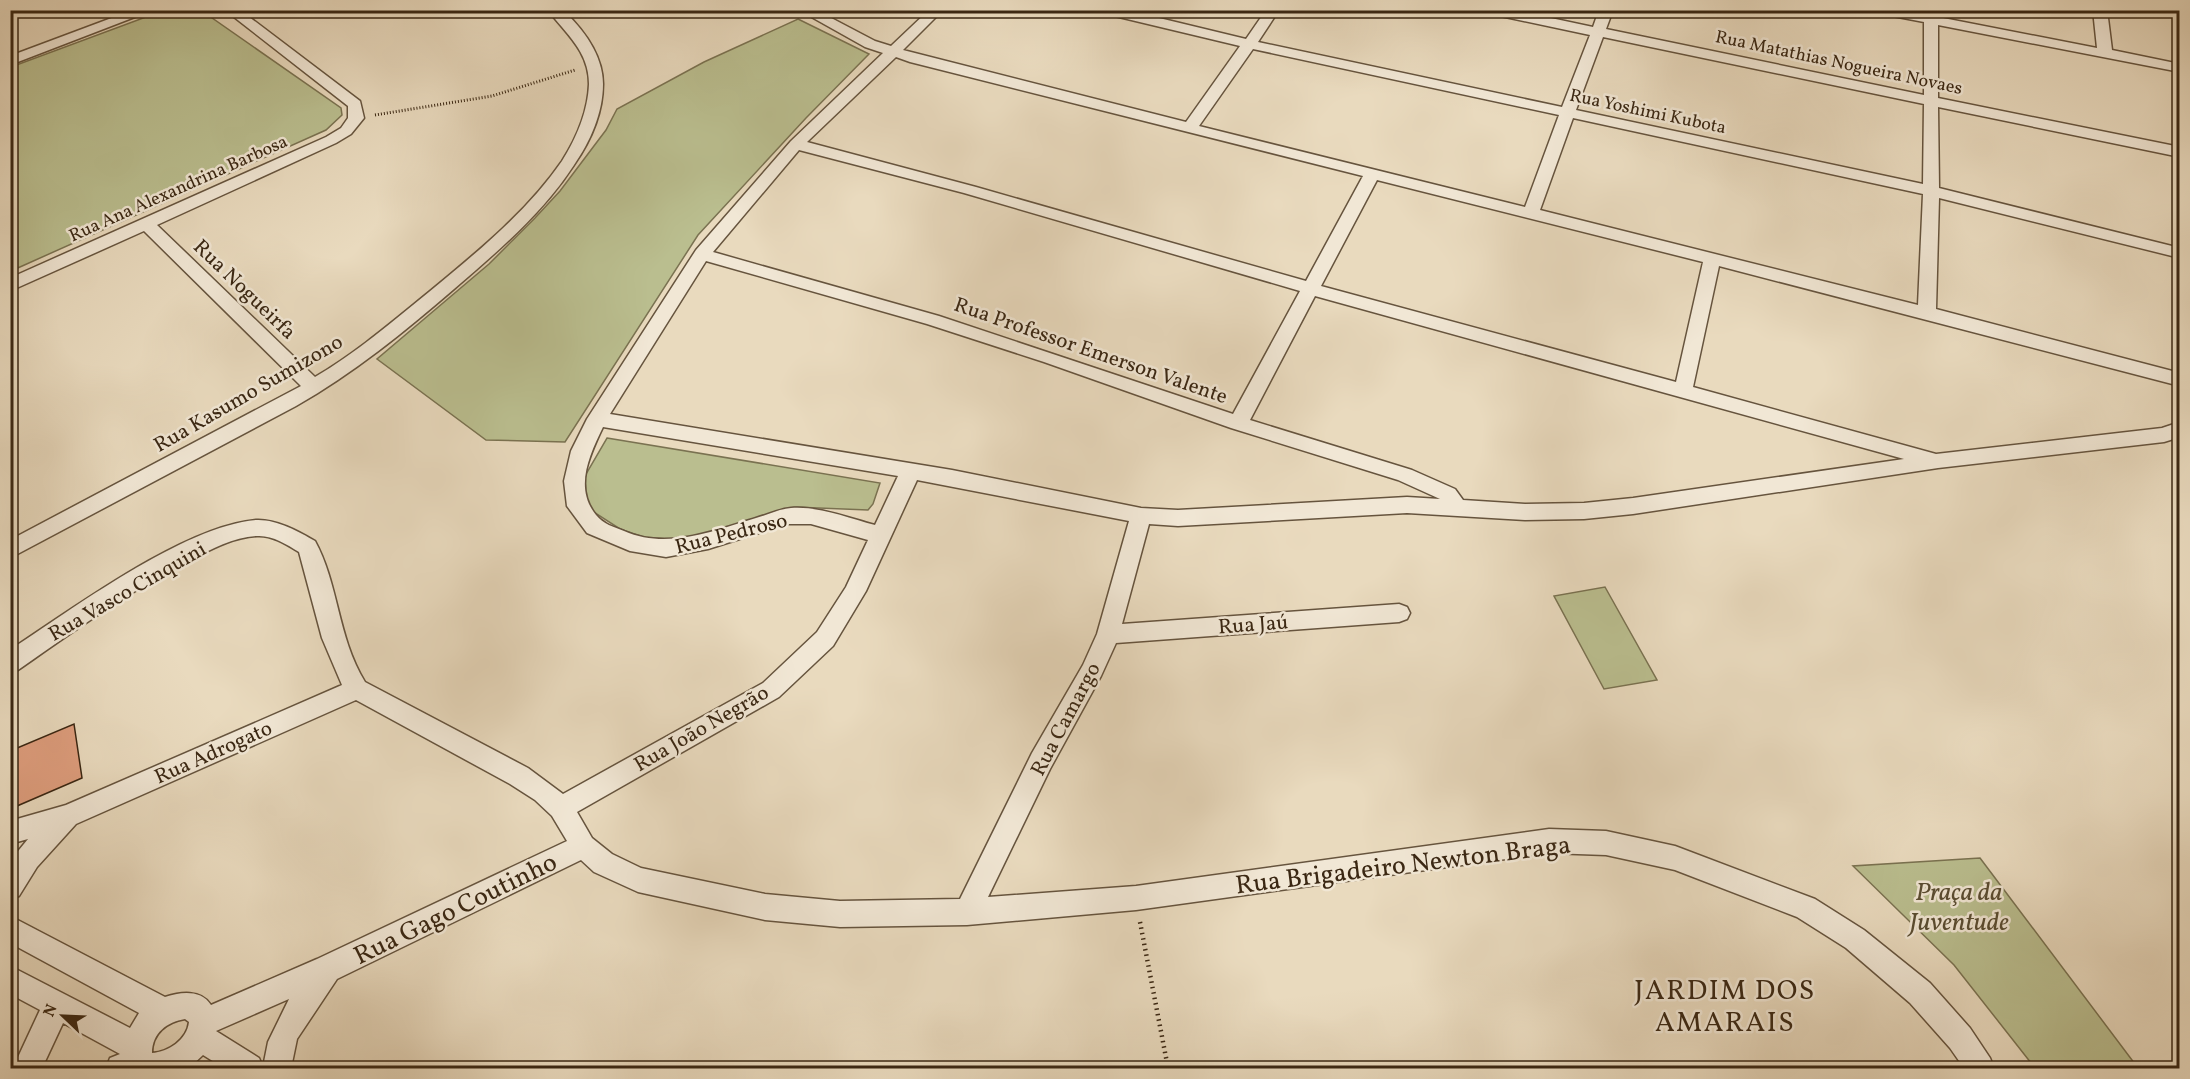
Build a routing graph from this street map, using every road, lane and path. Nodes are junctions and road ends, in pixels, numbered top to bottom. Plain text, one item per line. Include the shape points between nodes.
1 (147, 10) edge
2 (555, 10) edge
3 (806, 10) edge
4 (937, 10) edge
5 (1107, 10) edge
6 (1273, 10) edge
7 (1491, 10) edge
8 (1606, 10) edge
9 (1882, 10) edge
10 (2100, 10) edge
11 (234, 11) edge
12 (1930, 15) edge
13 (1598, 32) junction
14 (1249, 44) junction
15 (892, 53) junction
16 (2105, 53) junction
17 (10, 61) edge
18 (592, 64) junction
19 (2180, 69) edge
20 (1932, 101) junction
21 (1568, 114) junction
22 (356, 118) junction
23 (1190, 128) junction
24 (796, 144) junction
25 (2180, 152) edge
26 (1372, 174) junction
27 (1931, 191) junction
28 (1530, 214) junction
29 (145, 223) junction
30 (2180, 253) edge
31 (702, 254) junction
32 (1712, 261) junction
33 (10, 285) edge
34 (1312, 289) junction
35 (1927, 314) junction
36 (2180, 380) edge
37 (314, 387) junction
38 (1683, 391) junction
39 (597, 419) junction
40 (1238, 423) junction
41 (2180, 429) edge
42 (1938, 461) junction
43 (910, 472) junction
44 (1456, 507) junction
45 (1141, 516) junction
46 (881, 535) junction
47 (10, 550) edge
48 (1399, 614) dead end
49 (1108, 634) junction
50 (10, 663) edge
51 (357, 689) junction
52 (561, 808) junction
53 (69, 815) junction
54 (10, 833) edge
55 (583, 846) junction
56 (10, 887) edge
57 (1136, 898) junction
58 (967, 912) junction
59 (10, 929) edge
60 (327, 969) junction
61 (10, 979) edge
62 (58, 1004) junction
63 (163, 1011) junction
64 (202, 1030) junction
65 (145, 1062) edge
66 (27, 1068) edge
67 (249, 1068) edge
68 (277, 1068) edge
69 (1168, 1068) edge
70 (1980, 1068) edge

1 - 17 street
2 - 18 street, Rua Kasumo Sumizono via 582,40
3 - 15 street
4 - 15 street, Rua Pedroso
5 - 14 street, Rua Yoshimi Kubota
6 - 14 street
7 - 13 street, Rua Matathias Nogueira Novaes
8 - 13 street
9 - 12 street
10 - 16 street
11 - 22 street via 355,104
12 - 16 street
12 - 20 street
13 - 20 street, Rua Matathias Nogueira Novaes
13 - 21 street
14 - 21 street, Rua Yoshimi Kubota
14 - 23 street
15 - 23 street
15 - 24 street, Rua Pedroso
16 - 19 street
18 - 22 path via 492,96
18 - 37 street, Rua Kasumo Sumizono via 596,82 594,103 583,135 561,173 454,281 376,345
20 - 25 street, Rua Matathias Nogueira Novaes
20 - 27 street
21 - 27 street, Rua Yoshimi Kubota
21 - 28 street
22 - 29 street, Rua Ana Alexandrina Barbosa via 332,140
23 - 26 street
24 - 31 street, Rua Pedroso
24 - 34 street
26 - 28 street
26 - 34 street
27 - 30 street, Rua Yoshimi Kubota
27 - 35 street
28 - 32 street
29 - 33 street, Rua Ana Alexandrina Barbosa
29 - 37 street, Rua Nogueirfa
31 - 39 street, Rua Pedroso
31 - 40 street, Rua Professor Emerson Valente via 933,320
32 - 35 street
32 - 38 street
34 - 38 street
34 - 40 street
35 - 36 street
37 - 47 street, Rua Kasumo Sumizono
38 - 42 street
39 - 43 street
39 - 46 street, Rua Pedroso via 576,471 576,506 594,527 630,543 666,549 708,541 788,516 811,516
40 - 44 street, Rua Professor Emerson Valente via 1405,475 1448,494
41 - 42 street via 2164,435
42 - 44 street via 1584,511
43 - 45 street
43 - 46 street, Rua João Negrão
44 - 45 street via 1407,505 1178,518
45 - 49 street, Rua Camargo
46 - 52 street, Rua João Negrão via 855,591 825,639 771,690
48 - 49 street, Rua Jaú
49 - 58 street, Rua Camargo
50 - 51 street, Rua Vasco Cinquini via 174,559 226,535 256,528 281,531 308,547 337,652
51 - 52 street via 519,776
51 - 53 street, Rua Adrogato
52 - 55 street
53 - 54 street, Rua Adrogato
53 - 56 street, Rua Adrogato via 38,846
55 - 58 street via 603,863 638,880 765,907 840,914
55 - 60 street, Rua Gago Coutinho
57 - 58 street, Rua Brigadeiro Newton Braga
57 - 69 path
57 - 70 street, Rua Brigadeiro Newton Braga via 1549,841 1606,843 1675,858 1806,908 1855,939 1920,993 1960,1038
59 - 63 street
60 - 64 street, Rua Gago Coutinho
60 - 68 street, Rua Gago Coutinho via 287,1031
61 - 62 street
62 - 65 street
62 - 66 street
63 - 64 street via 186,1005 196,1007 202,1013
63 - 65 street via 140,1034
64 - 65 street via 191,1050
64 - 67 street

